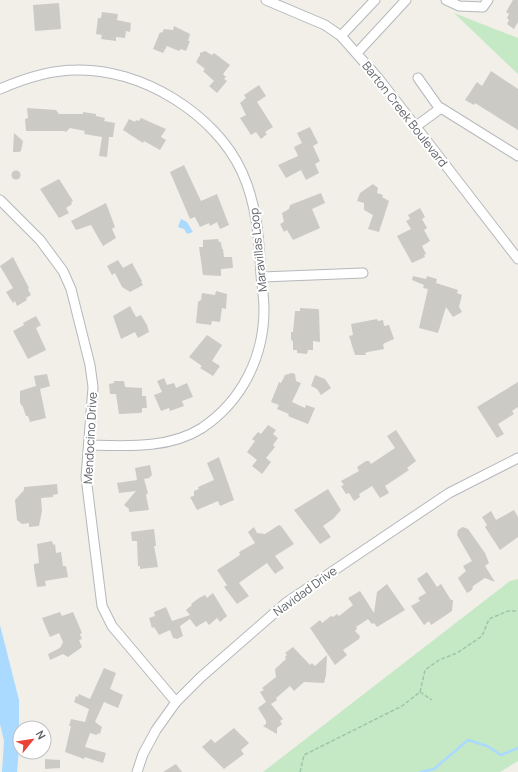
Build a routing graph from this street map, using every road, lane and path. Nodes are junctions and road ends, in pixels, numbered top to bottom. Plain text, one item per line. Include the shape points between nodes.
1 (266, 0) edge
2 (292, 0) edge
3 (375, 0) edge
4 (406, 0) edge
5 (446, 0) edge
6 (488, 0) edge
7 (288, 9) junction
8 (341, 36) junction
9 (357, 53) junction
10 (418, 78) dead end
11 (0, 88) edge
12 (440, 109) junction
13 (416, 127) junction
14 (518, 156) edge
15 (0, 200) edge
16 (518, 259) edge
17 (362, 272) dead end
18 (262, 277) junction
19 (89, 445) junction
20 (518, 458) edge
21 (518, 611) edge
22 (420, 692) junction
23 (432, 700) dead end
24 (176, 702) junction
25 (137, 772) edge
26 (300, 772) edge

1 - 7 street, Barton Creek Boulevard
2 - 7 street
3 - 8 street
4 - 9 street
5 - 6 street via 460,6 483,7
7 - 8 street, Barton Creek Boulevard via 325,25
8 - 9 street, Barton Creek Boulevard
9 - 13 street, Barton Creek Boulevard
10 - 12 street
11 - 18 street, Maravillas Loop via 47,74 75,70 99,71 151,86 202,119 221,140 241,170 254,204
12 - 13 street
12 - 14 street
13 - 16 street, Barton Creek Boulevard
15 - 19 street, Mendocino Drive via 40,240 63,271 71,289 93,387
17 - 18 street
18 - 19 street, Maravillas Loop via 264,309 260,346 252,369 232,403 201,428 170,440 136,446
19 - 24 street, Mendocino Drive via 86,477 102,606 112,626
20 - 24 street, Navidad Drive via 449,493 287,602 200,677
21 - 22 path via 508,611 489,619 482,636 425,670
22 - 23 path
22 - 26 path via 402,706 304,755
24 - 25 street, Navidad Drive via 156,730

